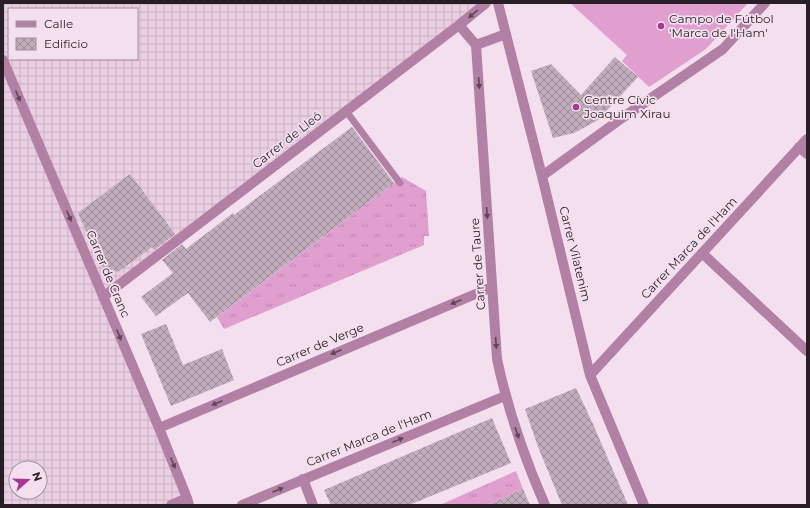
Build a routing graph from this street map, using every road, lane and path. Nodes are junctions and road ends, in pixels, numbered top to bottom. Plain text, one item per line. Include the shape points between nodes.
1 (486, 3) edge
2 (498, 3) edge
3 (765, 3) edge
4 (459, 25) junction
5 (506, 34) junction
6 (476, 44) junction
7 (3, 60) edge
8 (346, 111) junction
9 (807, 139) edge
10 (803, 151) edge
11 (542, 176) junction
12 (400, 183) dead end
13 (702, 253) junction
14 (492, 286) junction
15 (103, 297) junction
16 (807, 351) edge
17 (590, 375) junction
18 (505, 396) junction
19 (159, 428) junction
20 (303, 479) junction
21 (188, 502) edge
22 (171, 505) edge
23 (242, 505) edge
24 (313, 505) edge
25 (545, 505) edge
26 (644, 505) edge

1 -> 4 street, Carrer de Lleó
2 - 5 street, Carrer Vilatenim
3 - 11 street via 723,49
4 - 6 street
4 - 8 street, Carrer de Lleó
5 - 6 street
5 - 11 street, Carrer Vilatenim
6 -> 14 street, Carrer de Taure
7 -> 15 street, Carrer de Cranc
8 - 12 lane
8 - 15 street, Carrer de Lleó
9 - 10 street, Carrer Marca de l'Ham
10 - 13 street, Carrer Marca de l'Ham
11 - 17 street, Carrer Vilatenim
13 - 16 street
13 - 17 street, Carrer Marca de l'Ham
14 -> 18 street, Carrer de Taure via 497,360
14 -> 19 street, Carrer de Verge
15 -> 19 street, Carrer de Cranc
17 - 26 street, Carrer Vilatenim
20 -> 18 street, Carrer Marca de l'Ham
18 -> 25 street, Carrer de Taure via 529,469
19 -> 21 street, Carrer de Cranc
23 -> 20 street, Carrer Marca de l'Ham
20 - 24 street
21 - 22 street

